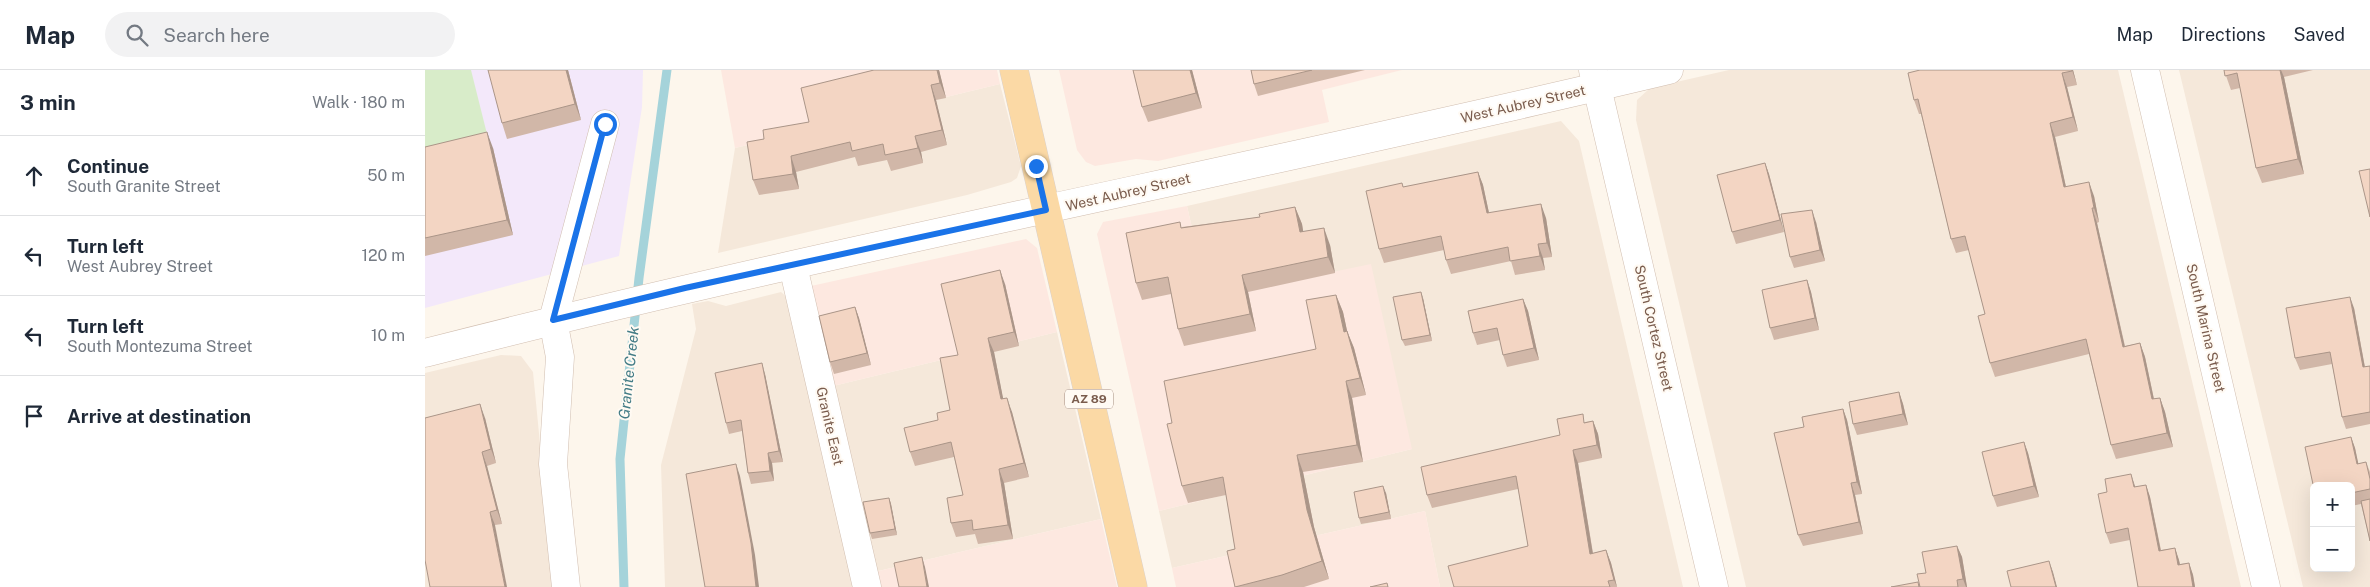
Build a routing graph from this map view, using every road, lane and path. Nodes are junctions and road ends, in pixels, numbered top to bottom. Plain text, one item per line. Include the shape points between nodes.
1 (1014, 70) edge
2 (1669, 70) edge
3 (2145, 70) edge
4 (1595, 78) edge
5 (605, 124) dead end
6 (1046, 210) junction
7 (793, 266) junction
8 (553, 320) junction
9 (425, 353) edge
10 (566, 587) edge
11 (867, 587) edge
12 (1133, 587) edge
13 (1715, 587) edge
14 (2266, 587) edge

1 - 6 main road, AZ 89
2 - 4 street, West Aubrey Street
3 - 14 street, South Marina Street
4 - 6 street, West Aubrey Street
4 - 13 street, South Cortez Street
5 - 8 street
6 - 7 street, West Aubrey Street
6 - 12 main road, AZ 89
7 - 8 street, West Aubrey Street
7 - 11 street, Granite East
8 - 9 street, West Aubrey Street
8 - 10 street via 560,357 553,464

